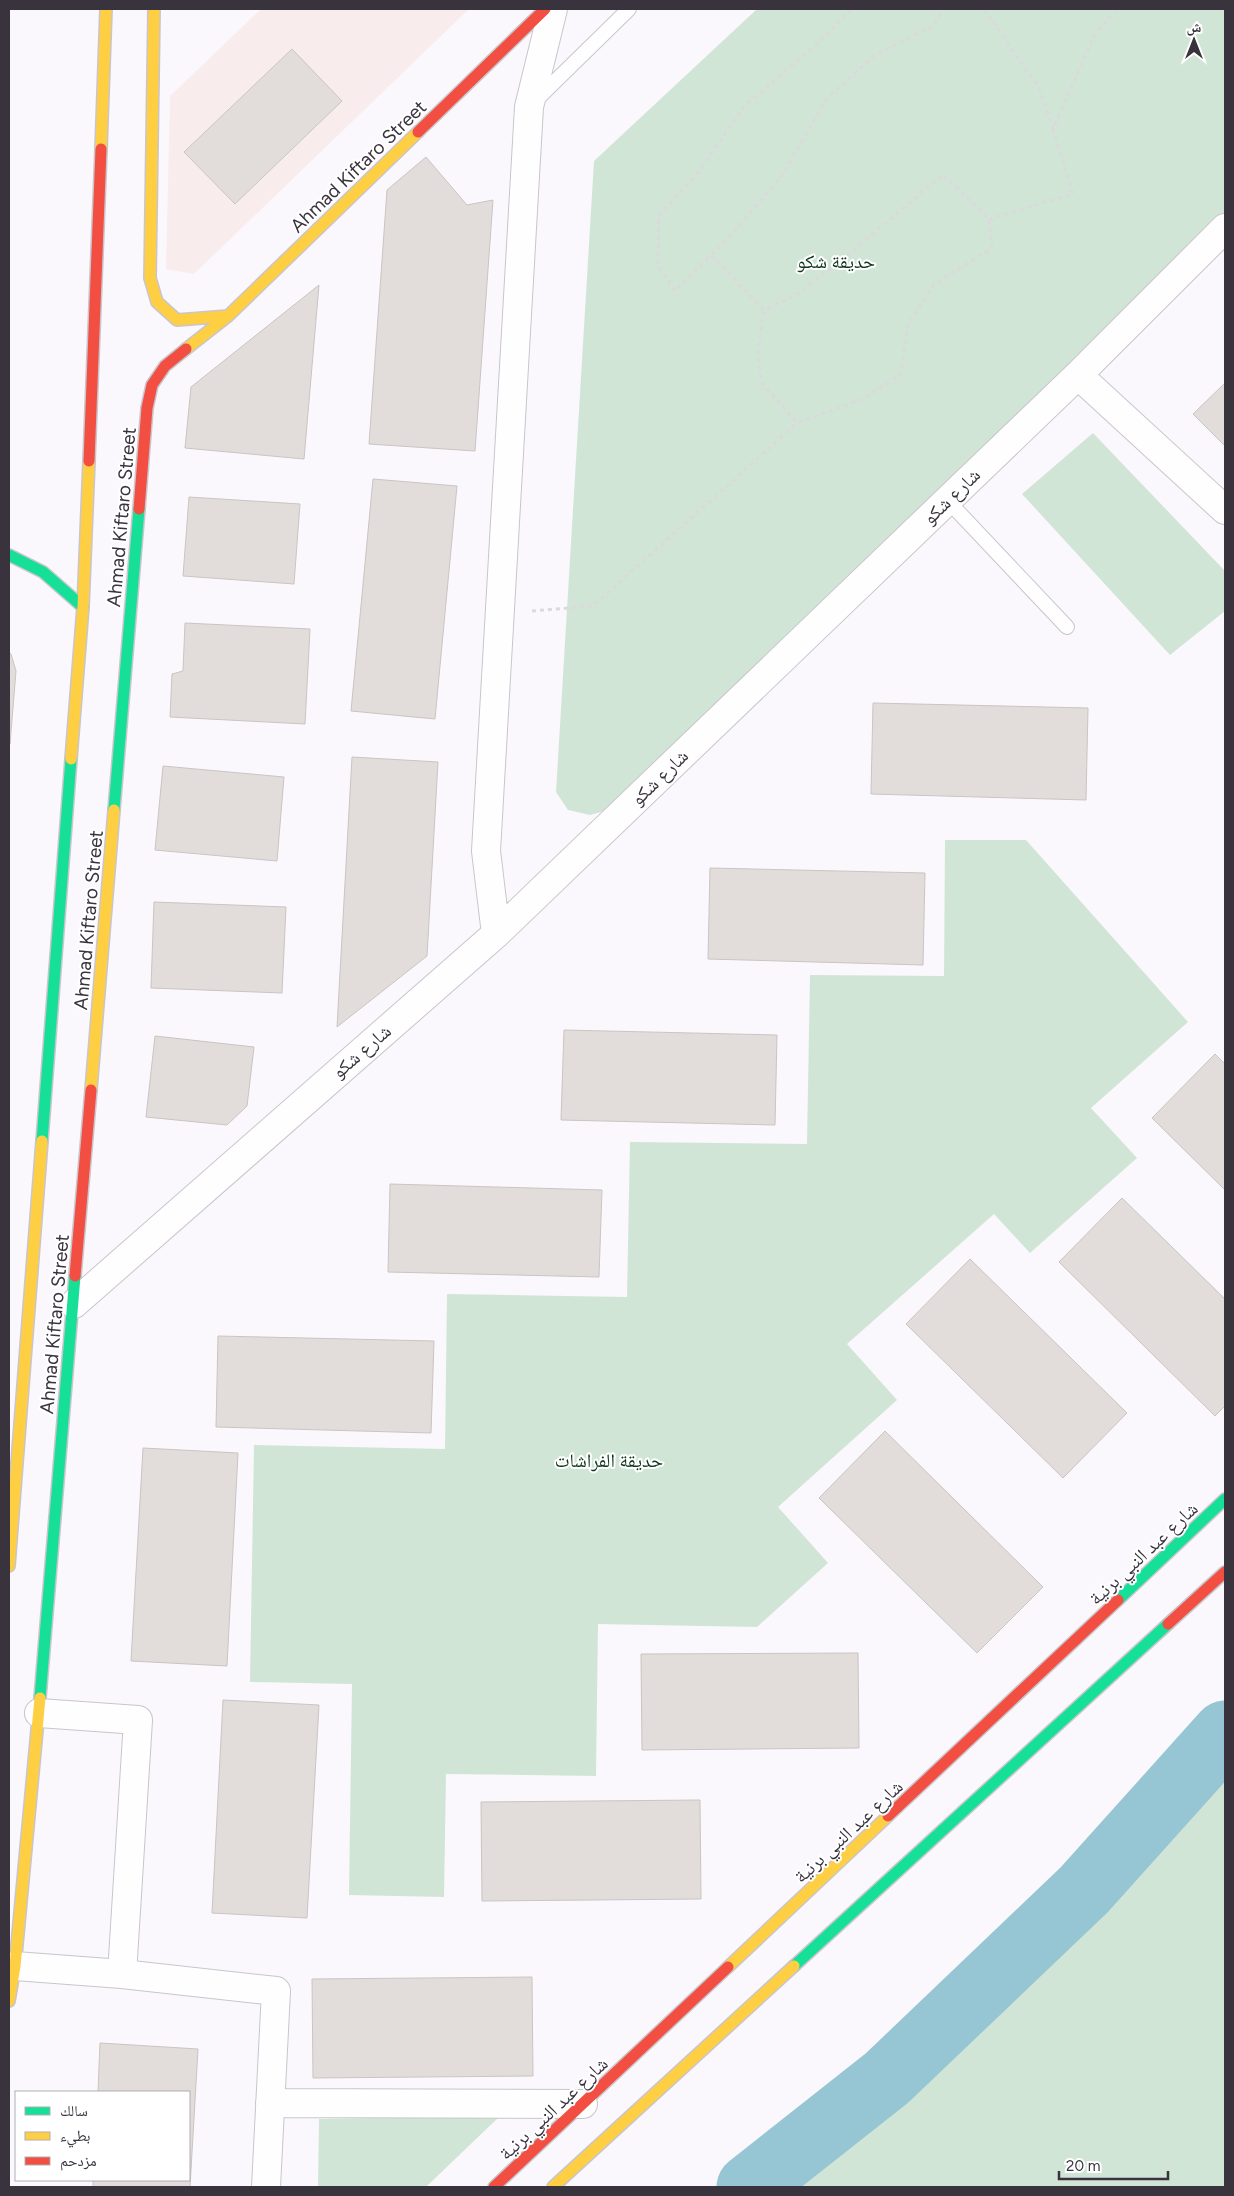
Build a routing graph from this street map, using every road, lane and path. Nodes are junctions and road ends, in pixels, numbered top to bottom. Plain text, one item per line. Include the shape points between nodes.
1 (106, 9) edge
2 (154, 9) edge
3 (545, 9) edge
4 (553, 9) edge
5 (629, 9) edge
6 (851, 9) edge
7 (944, 9) edge
8 (984, 9) edge
9 (1117, 9) edge
10 (529, 107) junction
11 (1053, 129) junction
12 (989, 219) junction
13 (1225, 228) edge
14 (711, 255) junction
15 (764, 310) junction
16 (228, 316) junction
17 (1078, 374) junction
18 (797, 423) junction
19 (947, 500) junction
20 (1225, 510) edge
21 (9, 555) edge
22 (83, 607) junction
23 (500, 614) junction
24 (1067, 627) dead end
25 (496, 934) junction
26 (74, 1304) junction
27 (1225, 1499) edge
28 (11, 1508) edge
29 (9, 1566) edge
30 (1225, 1572) edge
31 (40, 1713) junction
32 (15, 1966) junction
33 (122, 1974) junction
34 (9, 2001) edge
35 (270, 2103) junction
36 (583, 2104) junction
37 (266, 2187) edge
38 (494, 2187) edge
39 (554, 2187) edge

1 - 22 main road, Ahmad Kiftaro Street
2 - 16 main road via 150,278 157,302 177,320
3 - 16 main road, Ahmad Kiftaro Street
4 - 10 street
5 - 10 lane
6 - 14 path via 814,47 744,106 698,172 659,215 658,266 675,291
7 - 14 path via 933,26 875,55 825,100 784,172
8 - 11 path via 1039,88
9 - 11 path via 1095,34
10 - 23 street
11 - 12 path via 1073,194
12 - 15 path via 943,174 795,296
12 - 18 path via 992,248 934,284 908,325 902,374 863,399
13 - 17 street, شارع شكو
14 - 15 path
15 - 18 path via 758,350 762,382
16 - 26 main road, Ahmad Kiftaro Street via 165,366 152,385 147,408
17 - 19 street, شارع شكو
17 - 20 street
18 - 23 path via 593,606
19 - 24 lane
19 - 25 street, شارع شكو
21 - 22 main road via 43,572
22 - 28 main road, Ahmad Kiftaro Street
23 - 25 street via 486,851
25 - 26 street, شارع شكو
26 - 31 main road, Ahmad Kiftaro Street
27 - 36 main road, شارع عبد النبي برنية
28 - 29 main road, Ahmad Kiftaro Street
30 - 39 main road
31 - 32 main road, Ahmad Kiftaro Street
31 - 33 street via 138,1720
32 - 33 street
32 - 34 main road, Ahmad Kiftaro Street
33 - 35 street via 276,1990
35 - 36 street
35 - 37 street
36 - 38 main road, شارع عبد النبي برنية

